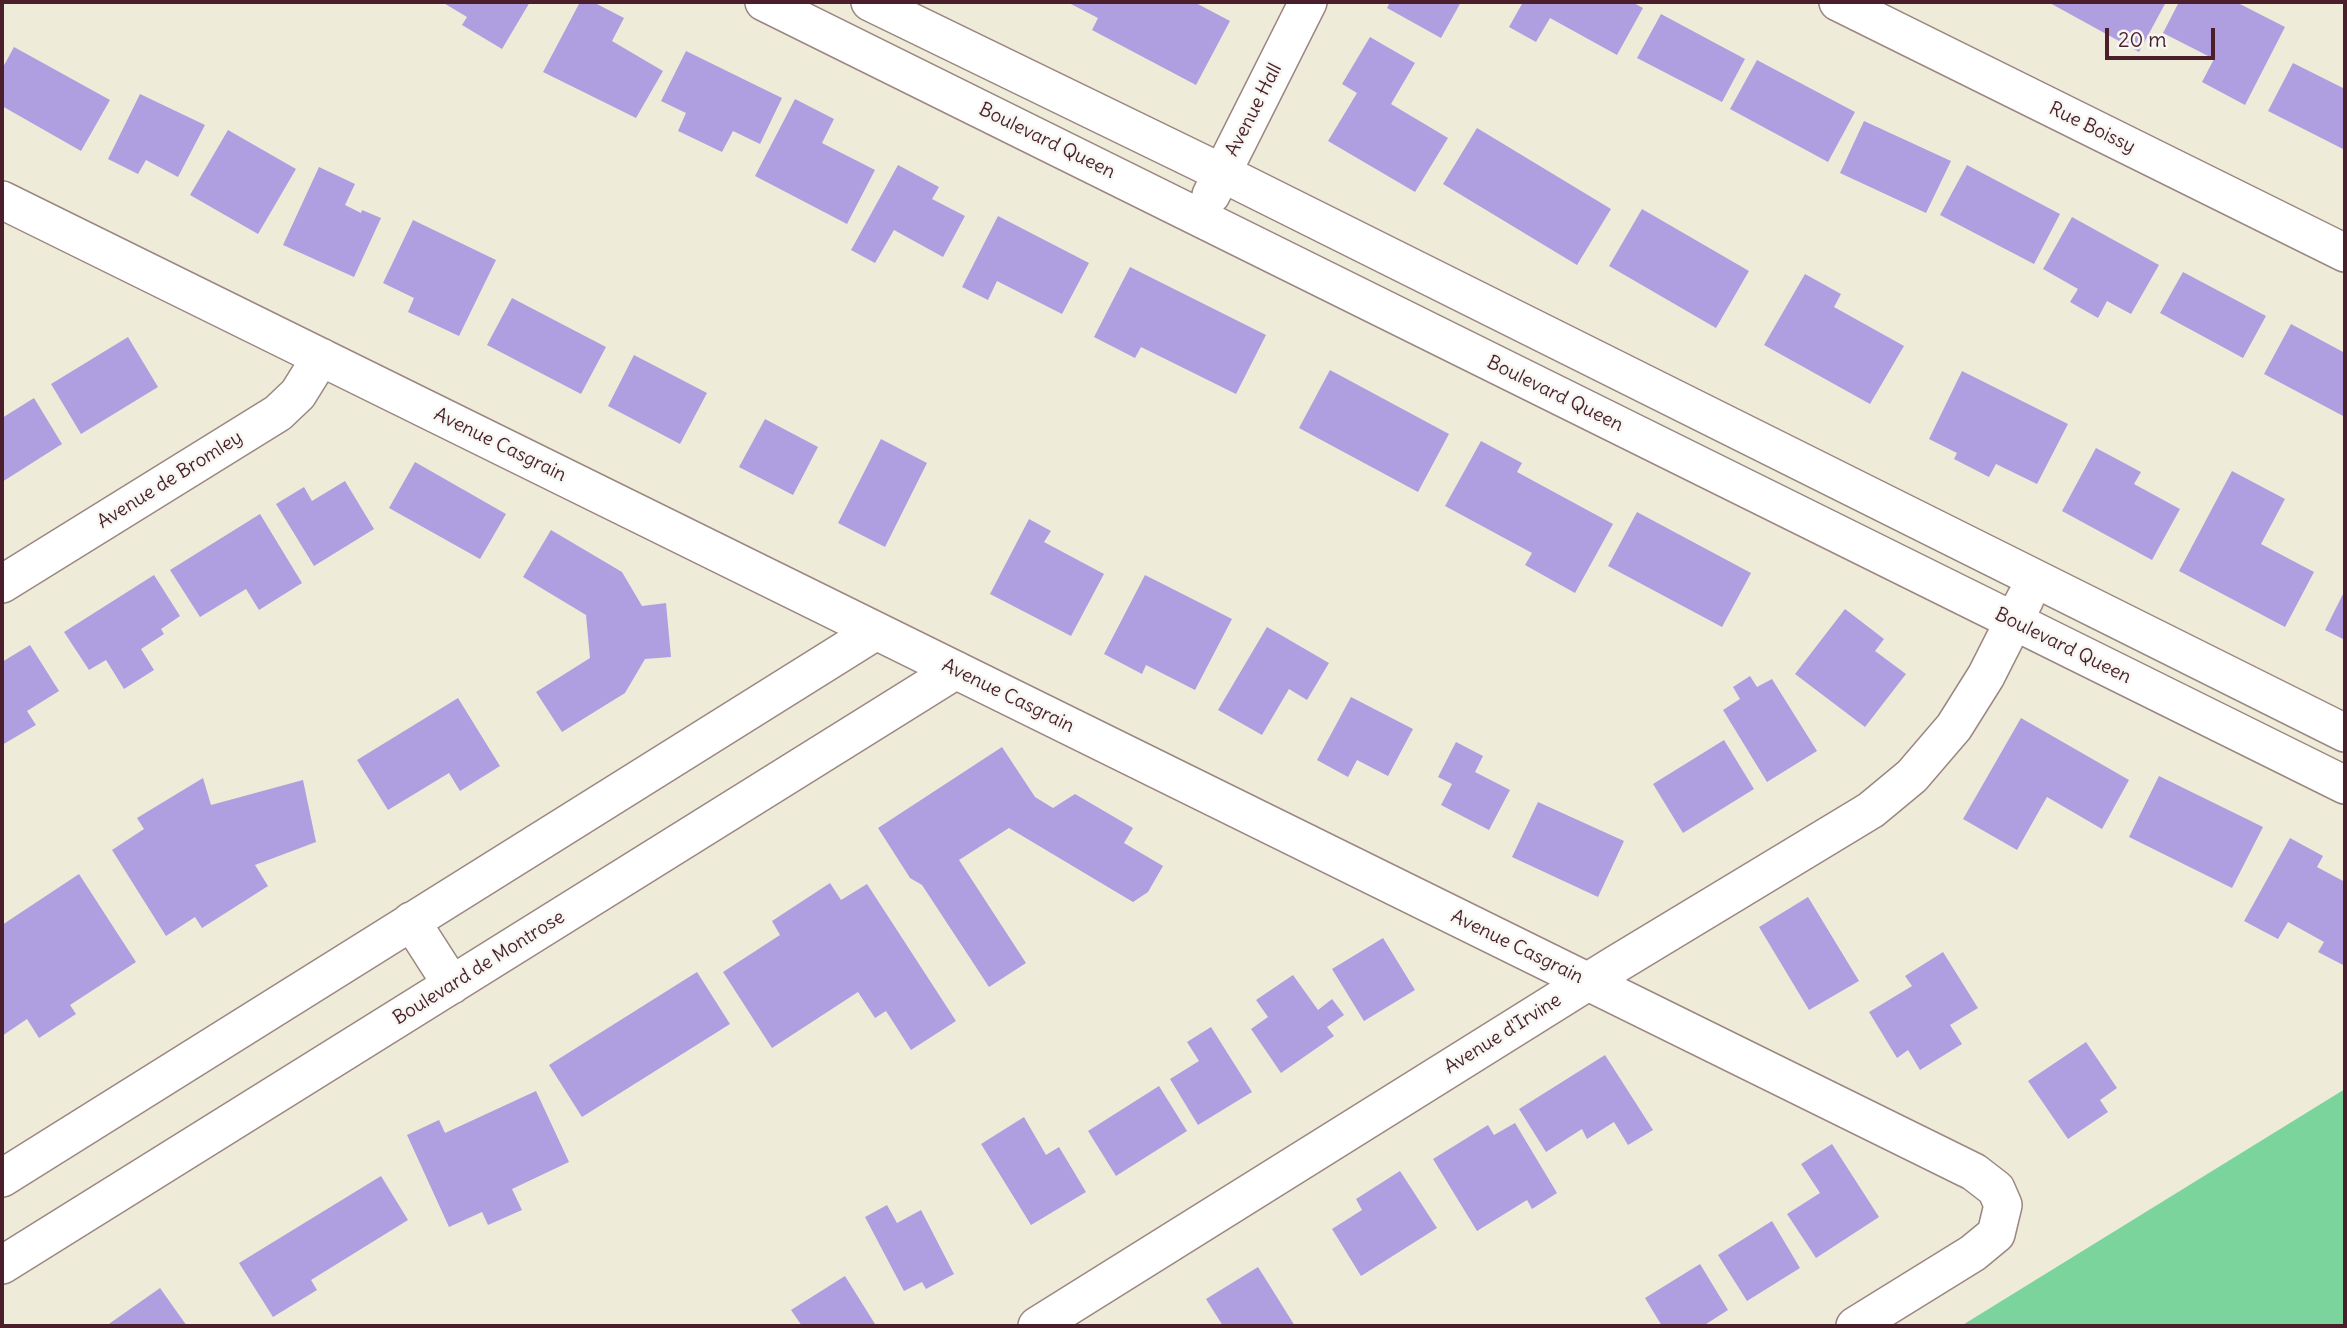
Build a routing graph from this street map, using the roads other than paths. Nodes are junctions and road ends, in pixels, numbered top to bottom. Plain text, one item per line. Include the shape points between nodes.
1 (764, 2) edge
2 (870, 2) edge
3 (1308, 2) edge
4 (1838, 2) edge
5 (1222, 173) junction
6 (2, 200) edge
7 (1199, 218) junction
8 (2345, 253) edge
9 (321, 357) junction
10 (2035, 578) junction
11 (2, 584) edge
12 (2015, 622) junction
13 (876, 631) junction
14 (956, 670) junction
15 (2345, 733) edge
16 (2345, 785) edge
17 (411, 921) junction
18 (1587, 982) junction
19 (452, 985) junction
20 (2, 1178) edge
21 (2, 1265) edge
22 (1037, 1326) edge
23 (1855, 1326) edge

1 - 7 street, Boulevard Queen
2 - 5 street
3 - 5 street, Avenue Hall
4 - 8 street, Rue Boissy
5 - 7 street, Avenue Hall
5 - 10 street
6 - 9 street, Avenue Casgrain
7 - 12 street, Boulevard Queen
9 - 11 street, Avenue de Bromley via 298,394 278,413
9 - 13 street, Avenue Casgrain
10 - 12 street, Avenue d'Irvine
10 - 15 street
12 - 16 street, Boulevard Queen
12 - 18 street, Avenue d'Irvine via 1954,727 1902,785 1871,810
13 - 14 street, Avenue Casgrain
13 - 17 street
14 - 18 street, Avenue Casgrain
14 - 19 street, Boulevard de Montrose
17 - 19 street
17 - 20 street
18 - 22 street, Avenue d'Irvine
18 - 23 street, Avenue Casgrain via 1974,1172 1996,1189 2003,1205 1996,1234
19 - 21 street, Boulevard de Montrose

